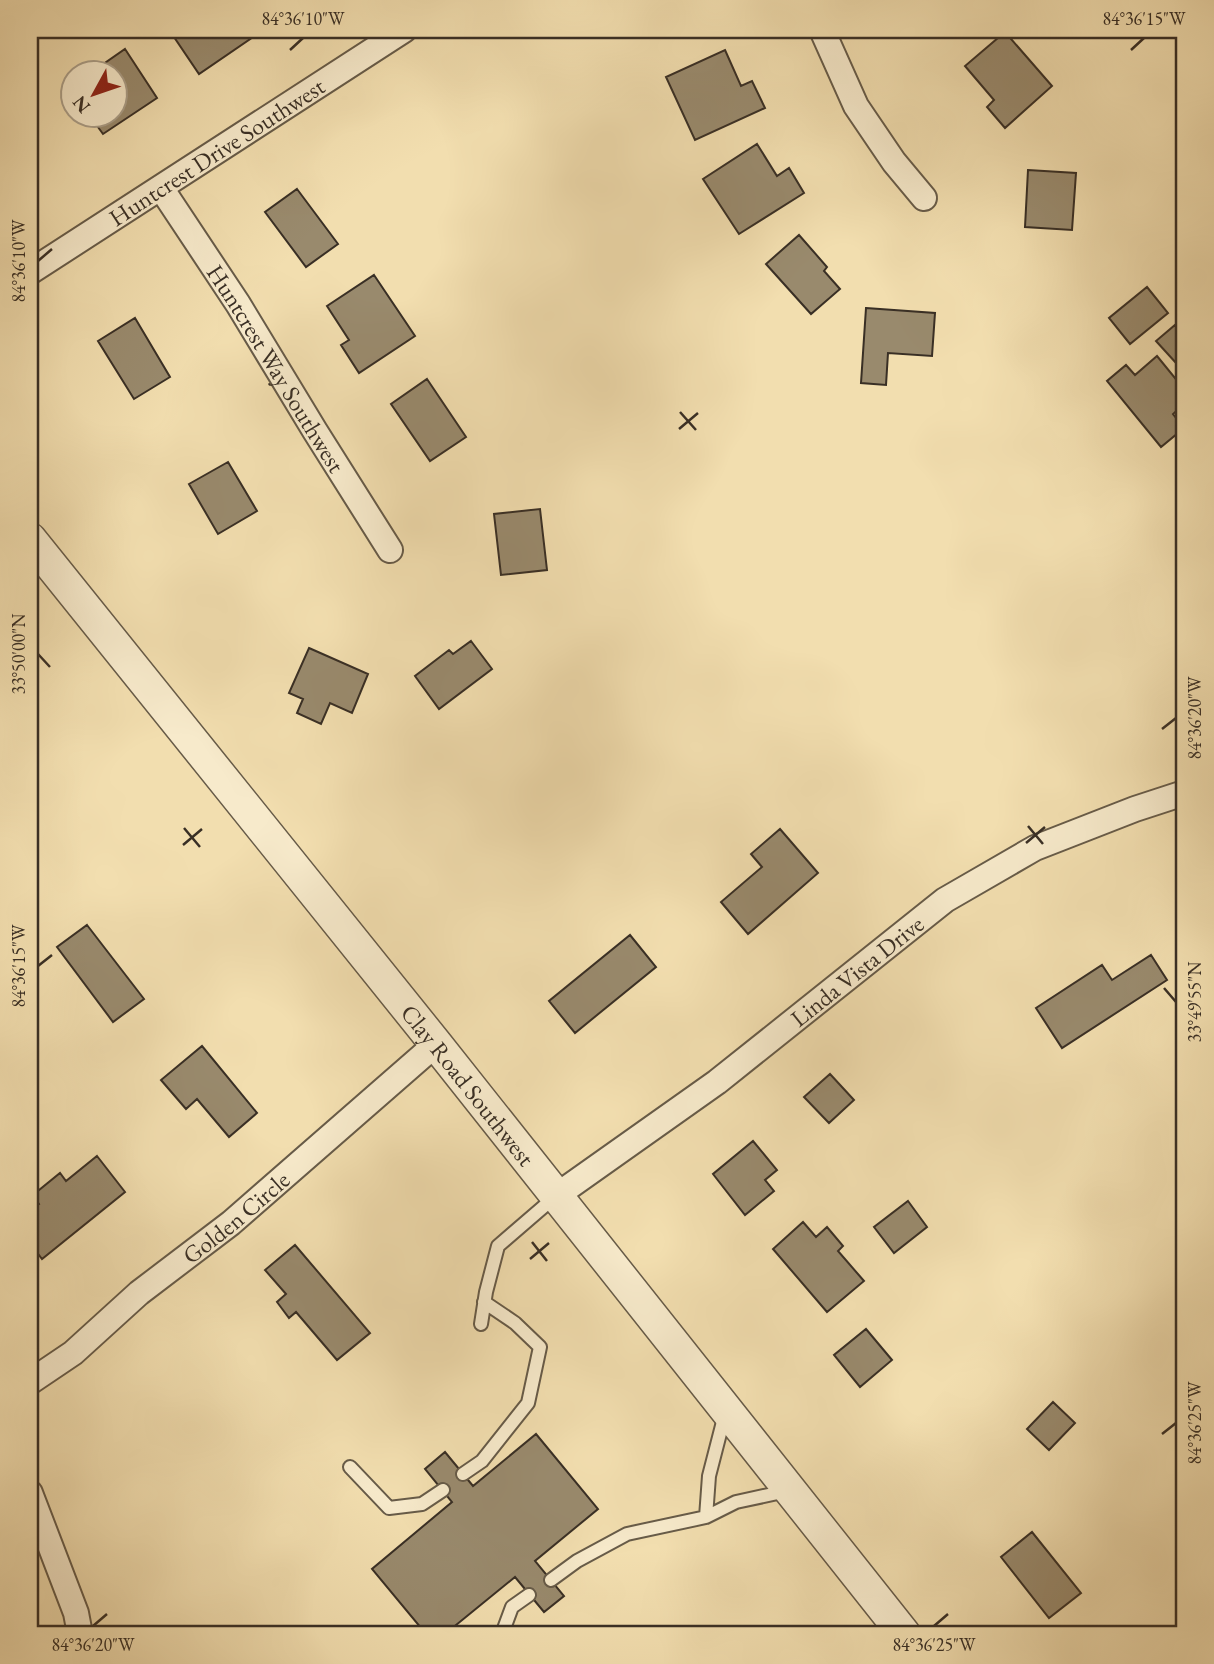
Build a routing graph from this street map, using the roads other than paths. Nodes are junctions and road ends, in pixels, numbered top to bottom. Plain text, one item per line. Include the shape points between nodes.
1 (404, 30) edge
2 (822, 30) edge
3 (161, 188) junction
4 (924, 198) dead end
5 (30, 272) edge
6 (30, 539) edge
7 (390, 550) dead end
8 (1184, 793) edge
9 (436, 1044) junction
10 (556, 1196) junction
11 (484, 1302) junction
12 (481, 1324) dead end
13 (30, 1382) edge
14 (726, 1410) junction
15 (350, 1467) dead end
16 (463, 1474) dead end
17 (443, 1490) dead end
18 (790, 1491) junction
19 (30, 1493) edge
20 (706, 1517) junction
21 (551, 1580) dead end
22 (529, 1595) dead end
23 (80, 1634) edge
24 (502, 1634) edge
25 (904, 1634) edge

1 - 3 street, Huntcrest Drive Southwest
2 - 4 street via 856,106
3 - 5 street, Huntcrest Drive Southwest
3 - 7 street, Huntcrest Way Southwest
6 - 9 street, Clay Road Southwest
8 - 10 street, Linda Vista Drive via 1035,848 945,900 717,1082
9 - 10 street, Clay Road Southwest
9 - 13 street, Golden Circle via 231,1223 139,1293 73,1353
10 - 11 lane via 498,1246
10 - 14 street, Clay Road Southwest
11 - 12 lane
11 - 16 lane via 540,1347 528,1403 482,1461
14 - 18 street, Clay Road Southwest
14 - 20 lane via 709,1476
15 - 17 lane via 389,1508 422,1504
18 - 20 lane via 736,1502
18 - 25 street, Clay Road Southwest
19 - 23 street
20 - 21 lane via 627,1534
22 - 24 lane via 512,1607

